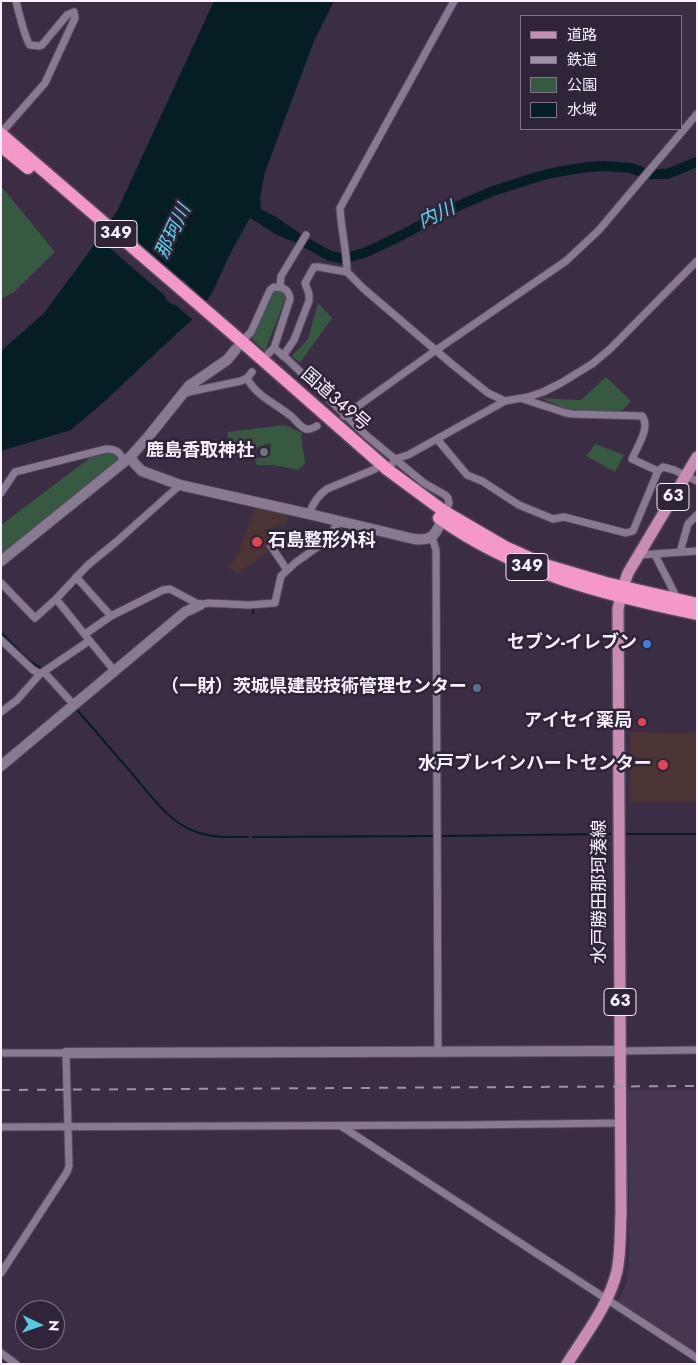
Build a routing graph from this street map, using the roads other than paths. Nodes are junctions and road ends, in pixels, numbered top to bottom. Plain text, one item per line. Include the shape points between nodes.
1 (16, 1) edge
2 (454, 1) edge
3 (697, 114) edge
4 (1, 133) edge
5 (1, 146) edge
6 (306, 235) dead end
7 (697, 261) edge
8 (347, 272) junction
9 (280, 287) junction
10 (229, 336) junction
11 (239, 345) junction
12 (274, 348) junction
13 (436, 350) junction
14 (268, 354) dead end
15 (283, 356) junction
16 (252, 372) dead end
17 (247, 378) junction
18 (182, 394) junction
19 (521, 398) junction
20 (505, 402) junction
21 (344, 416) junction
22 (317, 426) dead end
23 (437, 439) junction
24 (697, 457) edge
25 (395, 459) junction
26 (127, 460) junction
27 (382, 470) junction
28 (658, 471) junction
29 (686, 476) junction
30 (697, 482) edge
31 (180, 485) junction
32 (1, 493) edge
33 (309, 514) junction
34 (697, 515) edge
35 (443, 516) junction
36 (339, 521) junction
37 (432, 537) junction
38 (272, 546) dead end
39 (697, 551) edge
40 (680, 552) junction
41 (638, 555) junction
42 (655, 555) junction
43 (1, 561) edge
44 (287, 570) junction
45 (76, 578) junction
46 (1, 583) edge
47 (622, 592) junction
48 (56, 599) junction
49 (677, 600) junction
50 (200, 604) junction
51 (697, 604) edge
52 (697, 614) edge
53 (112, 616) junction
54 (87, 637) junction
55 (1, 640) edge
56 (114, 670) junction
57 (42, 673) junction
58 (74, 705) junction
59 (1, 712) edge
60 (1, 766) edge
61 (697, 1050) edge
62 (438, 1051) junction
63 (620, 1051) junction
64 (66, 1053) junction
65 (1, 1054) edge
66 (620, 1123) junction
67 (341, 1126) junction
68 (1, 1127) edge
69 (67, 1127) junction
70 (1, 1273) edge
71 (607, 1299) junction
72 (1, 1353) edge
73 (697, 1358) edge
74 (16, 1364) edge
75 (567, 1364) edge

1 - 4 street via 30,45 42,45 67,15 74,12 75,18 45,83
2 - 8 street via 340,208
3 - 13 street via 599,230 566,261
4 - 10 highway, 国道349号 / 349
5 - 10 highway, 国道349号 / 349
6 - 9 street via 280,276
7 - 19 street via 592,364 543,392
8 - 13 street
8 - 15 street via 314,267 305,283 309,301 304,316
9 - 11 street via 270,290 251,332
9 - 12 street via 287,290 290,299
10 - 11 highway, 国道349号 / 349
11 - 18 street via 227,360
11 - 27 highway, 国道349号 / 349
12 - 14 street
12 - 15 street
13 - 20 street via 488,393
13 - 21 street
15 - 21 street
16 - 17 street
17 - 18 street
17 - 22 street via 250,385 304,428
18 - 26 street
19 - 20 street
19 - 28 street via 572,414 642,416 646,427 632,459
20 - 23 street
21 - 25 street
23 - 25 street
23 - 28 street via 467,475 519,504 553,519 564,517 626,533 633,531
24 - 29 main road, 水戸勝田那珂湊線 / 63
25 - 27 street
25 - 35 street via 448,498
26 - 31 street via 142,471
26 - 32 street via 119,452 106,448 15,472
26 - 43 street
27 - 33 street via 328,489 316,500
27 - 35 highway, 国道349号 / 349
28 - 29 street via 663,467
29 - 30 street
29 - 41 main road, 水戸勝田那珂湊線 / 63
31 - 33 street
31 - 45 street
33 - 36 street
34 - 40 street via 688,524
35 - 37 street
35 - 47 highway, 国道349号 / 349 via 523,556
36 - 37 street via 414,539 428,540
36 - 44 street via 327,540
37 - 62 street via 436,550
38 - 44 street
39 - 40 street
40 - 42 street
41 - 42 street
41 - 47 main road, 水戸勝田那珂湊線 / 63
42 - 49 street
44 - 50 street via 281,576 275,604
45 - 48 street
45 - 53 street
46 - 48 street via 35,618
47 - 49 highway, 国道349号 / 349
47 - 52 highway, 国道349号 / 349
47 - 63 main road, 水戸勝田那珂湊線 / 63 via 617,621
48 - 54 street
49 - 51 highway, 国道349号 / 349
50 - 53 street via 170,589
50 - 56 street via 185,612
53 - 54 street
54 - 56 street
54 - 57 street
55 - 57 street via 33,670
56 - 58 street
57 - 58 street
57 - 59 street
58 - 60 street
61 - 63 street
62 - 63 street
62 - 64 street
63 - 66 main road, 水戸勝田那珂湊線 / 63
64 - 65 street
64 - 69 street
66 - 67 street
66 - 71 main road, 水戸勝田那珂湊線 / 63 via 620,1251
67 - 69 street
67 - 71 street
68 - 69 street
69 - 70 street via 67,1172
71 - 73 street
71 - 75 main road, 水戸勝田那珂湊線 / 63
72 - 74 street

